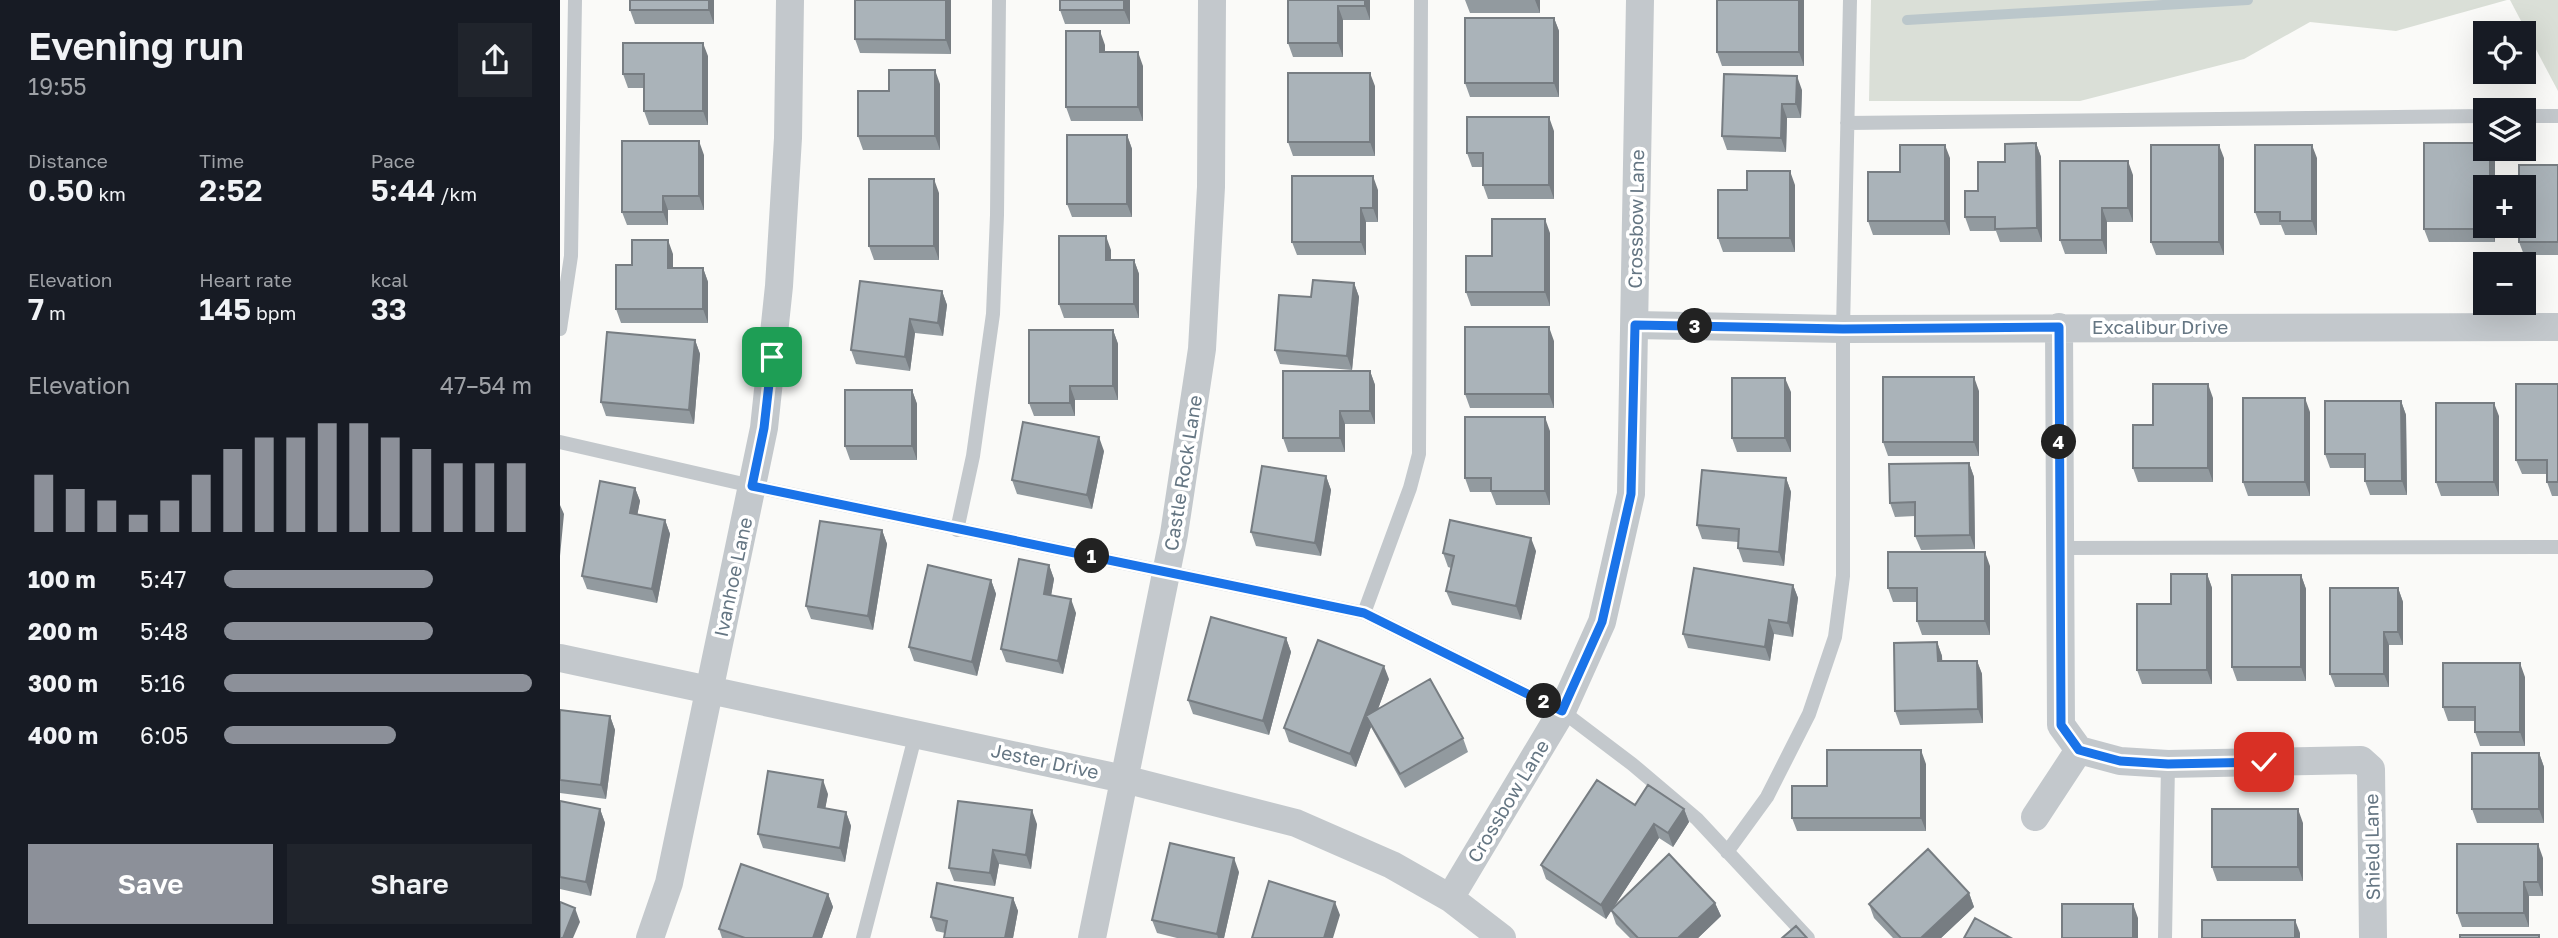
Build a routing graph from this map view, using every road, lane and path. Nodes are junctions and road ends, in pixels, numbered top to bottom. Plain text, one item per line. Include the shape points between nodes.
1 (575, 0) edge
2 (790, 0) edge
3 (999, 0) edge
4 (1212, 0) edge
5 (1421, 0) edge
6 (1640, 0) edge
7 (1850, 0) edge
8 (2473, 116) edge
9 (2536, 116) edge
10 (2558, 116) edge
11 (1847, 123) junction
12 (1635, 325) junction
13 (2059, 327) junction
14 (2558, 327) edge
15 (560, 329) edge
16 (1843, 329) junction
17 (560, 442) edge
18 (752, 486) junction
19 (957, 530) junction
20 (2558, 547) edge
21 (2059, 548) junction
22 (1167, 570) junction
23 (1364, 613) junction
24 (560, 658) edge
25 (709, 689) junction
26 (1562, 711) junction
27 (916, 733) junction
28 (2079, 750) junction
29 (2168, 764) junction
30 (1124, 779) junction
31 (2035, 817) dead end
32 (1727, 852) junction
33 (1450, 898) junction
34 (650, 938) edge
35 (863, 938) edge
36 (1092, 938) edge
37 (1502, 938) edge
38 (1808, 938) edge
39 (2165, 938) edge
40 (2373, 938) edge

1 - 15 lane via 571,256
2 - 18 street, Ivanhoe Lane via 779,286 764,428
3 - 19 lane via 993,314
4 - 22 street, Castle Rock Lane via 1211,187 1202,349
5 - 23 lane via 1419,454
6 - 12 street, Crossbow Lane
7 - 11 lane
8 - 11 lane
9 - 10 lane
11 - 16 lane
12 - 16 street, Excalibur Drive
12 - 26 street, Crossbow Lane via 1631,494 1602,622
13 - 14 street, Excalibur Drive
13 - 16 street, Excalibur Drive
13 - 21 street
16 - 32 lane via 1843,576 1835,637 1809,714 1767,797
17 - 18 lane
18 - 19 lane
18 - 25 street, Ivanhoe Lane
19 - 22 lane
20 - 21 lane
21 - 28 street via 2061,725
22 - 23 lane
22 - 30 street, Castle Rock Lane
23 - 26 lane
24 - 25 street, Jester Drive
25 - 27 street, Jester Drive
25 - 34 street, Ivanhoe Lane via 668,883
26 - 32 lane via 1642,772
26 - 33 street, Crossbow Lane
27 - 30 street, Jester Drive
27 - 35 lane
28 - 29 street, Shield Lane via 2120,761
28 - 31 street
29 - 39 lane
29 - 40 street, Shield Lane via 2361,760 2371,769
30 - 33 street, Jester Drive via 1296,823 1392,864
30 - 36 street, Castle Rock Lane
32 - 38 lane
33 - 37 street, Jester Drive

